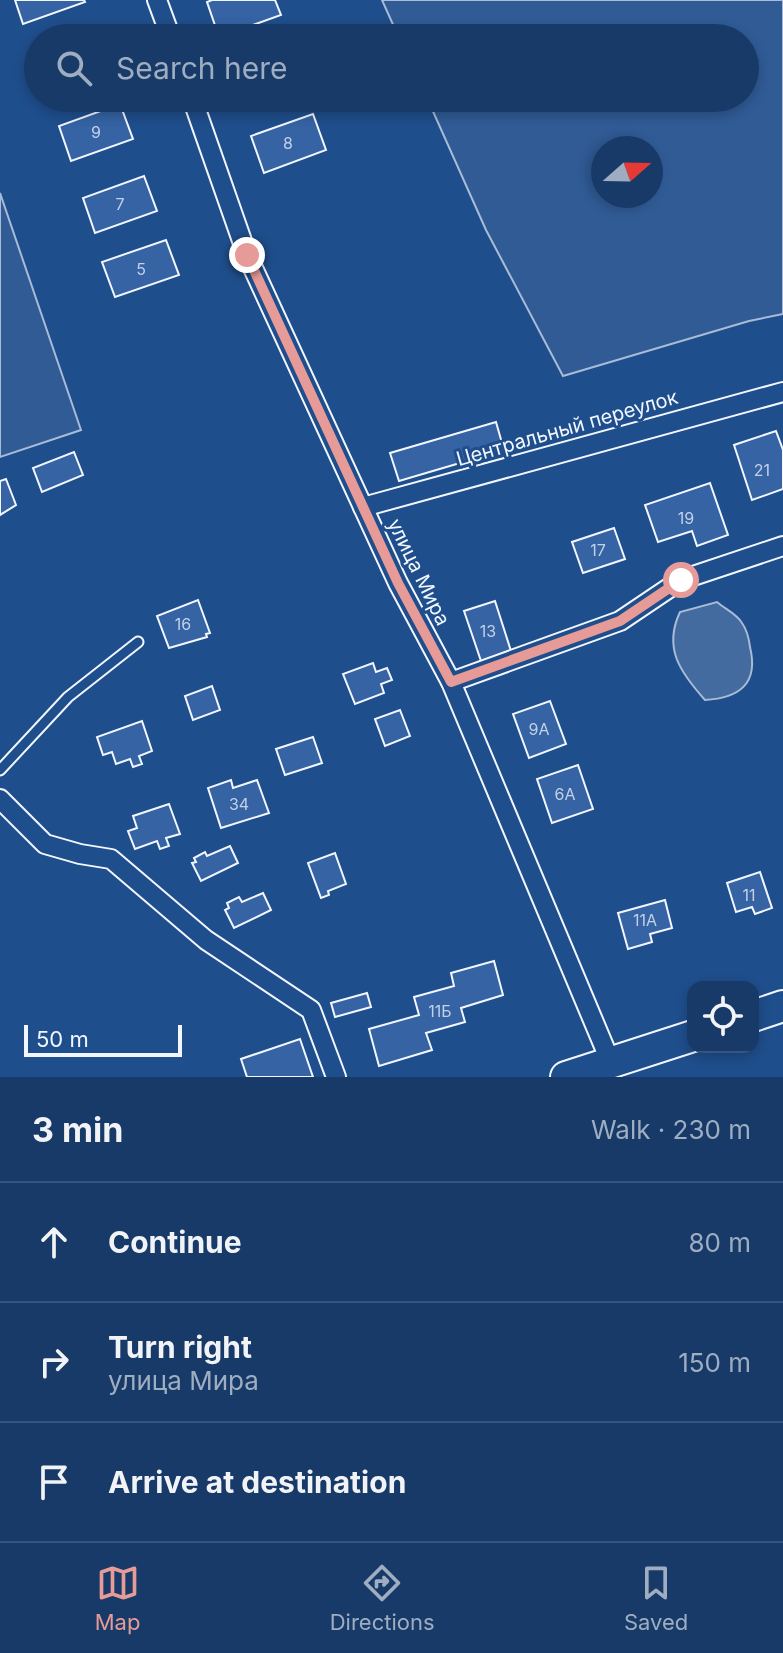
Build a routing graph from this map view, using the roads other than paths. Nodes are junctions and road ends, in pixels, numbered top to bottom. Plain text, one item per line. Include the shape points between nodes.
1 (157, 0) edge
2 (166, 24) edge
3 (197, 112) edge
4 (783, 392) edge
5 (363, 507) junction
6 (783, 546) edge
7 (138, 642) dead end
8 (451, 682) junction
9 (0, 770) edge
10 (0, 799) edge
11 (687, 1038) edge
12 (611, 1063) junction
13 (336, 1077) edge
14 (566, 1077) edge

1 - 2 street
3 - 5 street, улица Мира via 247,255
4 - 5 street, Центральный переулок
5 - 8 street, улица Мира
6 - 8 street via 681,580 620,621
7 - 9 lane via 68,697
8 - 12 street, улица Мира
10 - 13 street via 45,844 111,859 206,940 311,1010
11 - 12 main road
12 - 14 main road

